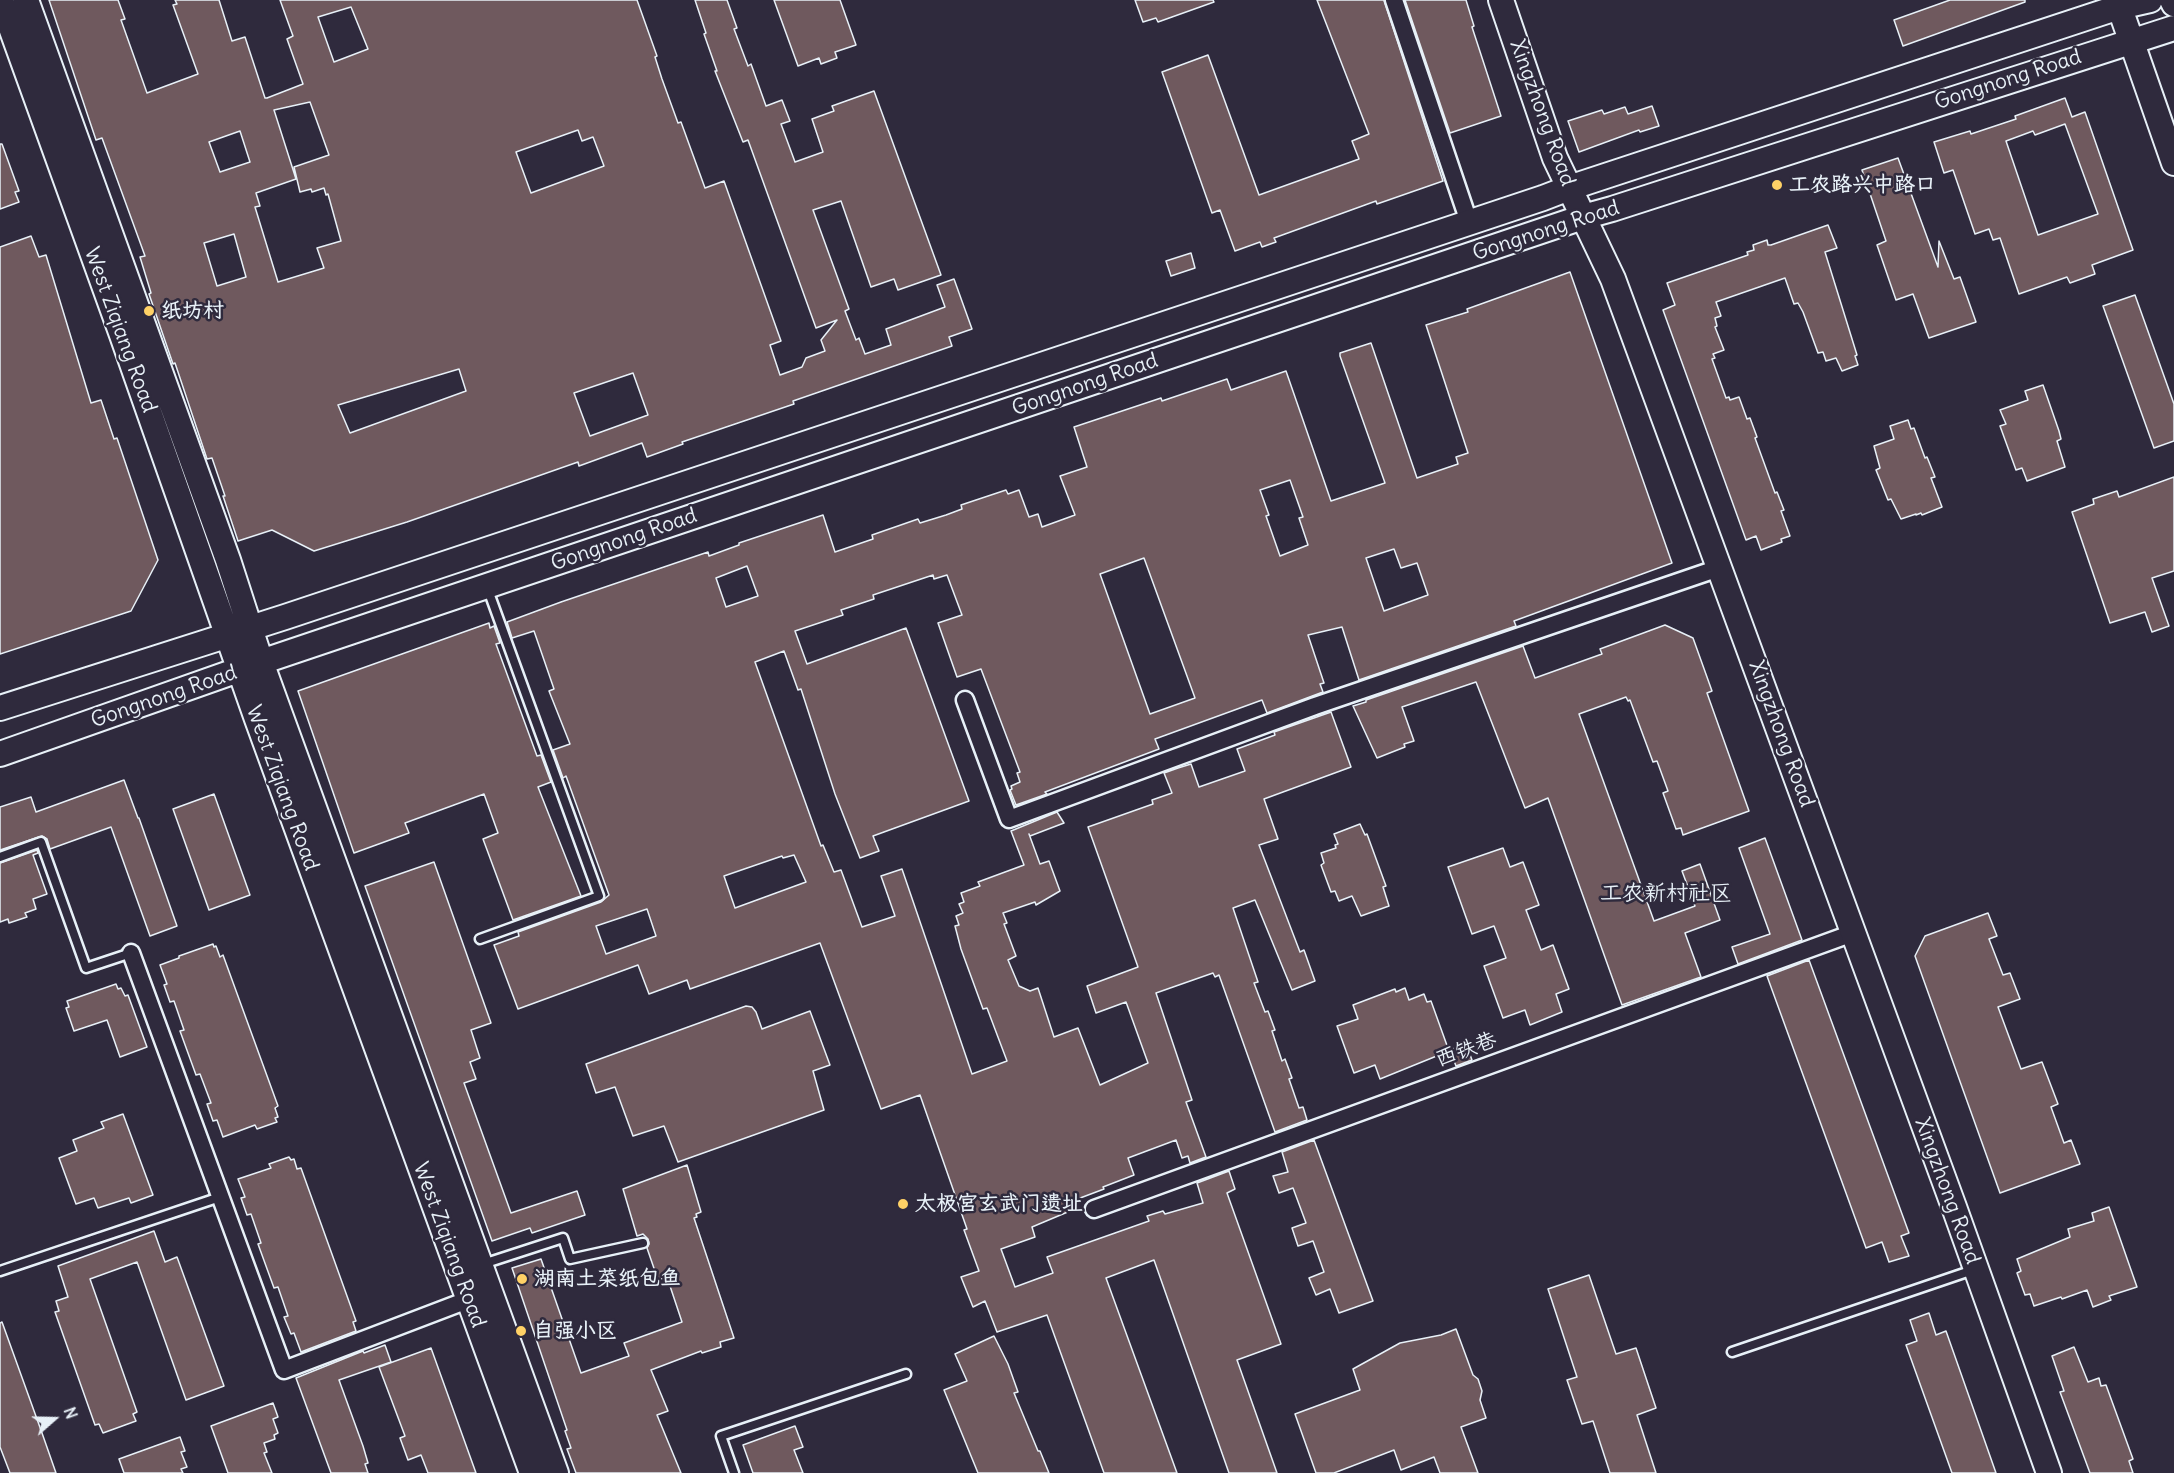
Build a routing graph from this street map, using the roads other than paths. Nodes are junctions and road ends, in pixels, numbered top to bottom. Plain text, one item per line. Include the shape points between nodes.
1 (1, 0) edge
2 (26, 0) edge
3 (1394, 0) edge
4 (1501, 0) edge
5 (2150, 0) edge
6 (2118, 3) edge
7 (2174, 28) edge
8 (2130, 41) junction
9 (2174, 163) edge
10 (1569, 188) junction
11 (1583, 217) junction
12 (1469, 222) junction
13 (1719, 568) junction
14 (486, 586) junction
15 (251, 628) junction
16 (227, 635) junction
17 (250, 666) junction
18 (965, 700) dead end
19 (0, 708) edge
20 (0, 754) edge
21 (0, 857) edge
22 (1853, 933) junction
23 (480, 939) dead end
24 (131, 953) joint
25 (220, 1197) junction
26 (1094, 1209) dead end
27 (643, 1243) dead end
28 (481, 1265) junction
29 (1976, 1269) junction
30 (0, 1271) edge
31 (480, 1296) junction
32 (1732, 1352) dead end
33 (906, 1374) dead end
34 (532, 1473) edge
35 (556, 1473) edge
36 (734, 1473) edge
37 (2049, 1473) edge

1 - 16 main road, West Ziqiang Road
2 - 15 main road, West Ziqiang Road
3 - 12 street
4 - 10 main road, Xingzhong Road
5 - 6 main road, Gongnong Road
6 - 8 main road
6 - 10 main road, Gongnong Road
7 - 8 main road, Gongnong Road
8 - 9 main road
8 - 11 main road, Gongnong Road
10 - 11 main road, Xingzhong Road
10 - 12 main road, Gongnong Road
11 - 13 main road, Xingzhong Road via 1613,279
11 - 14 main road, Gongnong Road
12 - 15 main road, Gongnong Road
13 - 18 street via 1315,706 1009,819
13 - 22 main road, Xingzhong Road
14 - 17 main road, Gongnong Road
14 - 23 lane via 599,896
15 - 16 main road, Gongnong Road
15 - 17 main road, West Ziqiang Road
16 - 17 main road, West Ziqiang Road
16 - 19 main road, Gongnong Road
17 - 20 main road, Gongnong Road
17 - 28 main road, West Ziqiang Road
17 - 31 main road, West Ziqiang Road
21 - 24 lane via 41,842 86,968
22 - 26 street, 西铁巷
22 - 29 main road, Xingzhong Road
24 - 25 street
25 - 30 lane
25 - 31 street via 284,1370
27 - 28 lane via 570,1258 562,1238
28 - 31 main road, West Ziqiang Road
29 - 32 lane
29 - 37 main road, Xingzhong Road
31 - 34 main road, West Ziqiang Road
31 - 35 main road, West Ziqiang Road
33 - 36 lane via 721,1436

